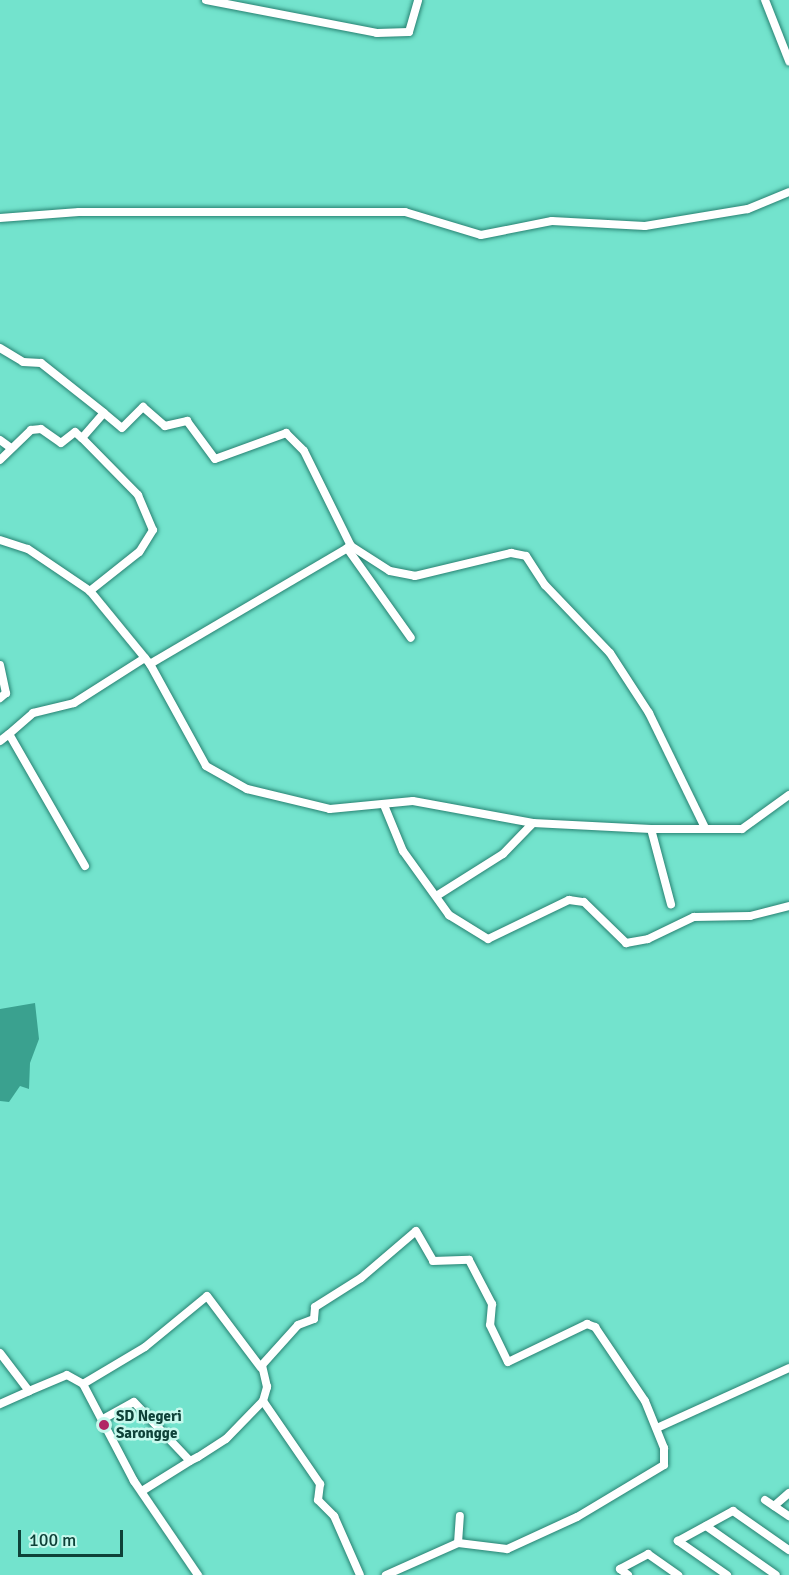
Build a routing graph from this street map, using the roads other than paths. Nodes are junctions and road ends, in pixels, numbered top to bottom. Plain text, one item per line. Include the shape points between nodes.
1 (206, 0) edge
2 (418, 0) edge
3 (765, 0) edge
4 (789, 61) edge
5 (789, 192) edge
6 (0, 218) edge
7 (0, 348) edge
8 (104, 413) junction
9 (82, 438) junction
10 (0, 440) edge
11 (11, 448) junction
12 (0, 460) edge
13 (0, 540) edge
14 (349, 547) junction
15 (90, 591) junction
16 (411, 638) dead end
17 (148, 661) junction
18 (0, 665) edge
19 (0, 698) edge
20 (9, 734) junction
21 (0, 741) edge
22 (789, 795) edge
23 (384, 805) junction
24 (533, 823) junction
25 (704, 826) junction
26 (651, 829) junction
27 (84, 866) dead end
28 (438, 895) junction
29 (670, 904) dead end
30 (789, 906) edge
31 (0, 1353) edge
32 (261, 1368) junction
33 (789, 1368) edge
34 (83, 1384) junction
35 (29, 1391) junction
36 (263, 1401) junction
37 (0, 1404) edge
38 (103, 1419) junction
39 (657, 1428) junction
40 (190, 1461) junction
41 (142, 1491) junction
42 (789, 1493) edge
43 (765, 1500) dead end
44 (774, 1506) junction
45 (459, 1516) dead end
46 (789, 1516) edge
47 (706, 1526) junction
48 (458, 1542) junction
49 (789, 1550) edge
50 (198, 1575) edge
51 (360, 1575) edge
52 (386, 1575) edge
53 (628, 1575) edge
54 (678, 1575) edge
55 (727, 1575) edge
56 (776, 1575) edge

1 - 2 street via 377,33 409,32
3 - 4 street
5 - 6 street via 748,209 645,226 552,221 481,236 405,212 79,212
7 - 8 street via 23,362 41,363
8 - 9 street
8 - 14 street via 122,428 141,407 165,426 184,419 215,459 286,433 304,451
9 - 11 street via 75,432 60,443 36,429
9 - 15 street via 138,495 153,530 139,552
10 - 11 street
11 - 12 street
13 - 15 street via 28,549
14 - 16 street
14 - 17 street
14 - 25 street via 404,575 511,553 526,556 610,653 650,712
15 - 17 street
17 - 20 street via 74,703 33,713
17 - 23 street via 212,772 247,789 330,809
18 - 19 street via 6,693
20 - 21 street
20 - 27 street
22 - 25 street via 751,826
23 - 24 street via 428,802
23 - 28 street via 403,851
24 - 26 street
24 - 28 street via 503,854
25 - 26 street
26 - 29 street
28 - 30 street via 452,919 488,939 576,899 626,943 648,939 694,917 750,916
31 - 35 street
32 - 34 street via 207,1296 145,1347
32 - 36 street via 267,1387
32 - 39 street via 298,1325 314,1319 315,1307 361,1278 416,1231 434,1261 469,1260 492,1304 490,1325 505,1360 513,1362 587,1324 595,1327
33 - 39 street
34 - 35 street via 67,1375
34 - 38 street
35 - 37 street
36 - 40 street via 226,1439
36 - 51 street via 321,1484 318,1500 334,1516
38 - 40 street via 134,1402
38 - 41 street
39 - 48 street via 666,1464 637,1484 507,1549
40 - 41 street
41 - 50 street
42 - 44 street
43 - 44 street
44 - 46 street
45 - 48 street
47 - 49 street via 733,1511
47 - 55 street via 678,1541
47 - 56 street
48 - 52 street
53 - 54 street via 620,1569 648,1554

